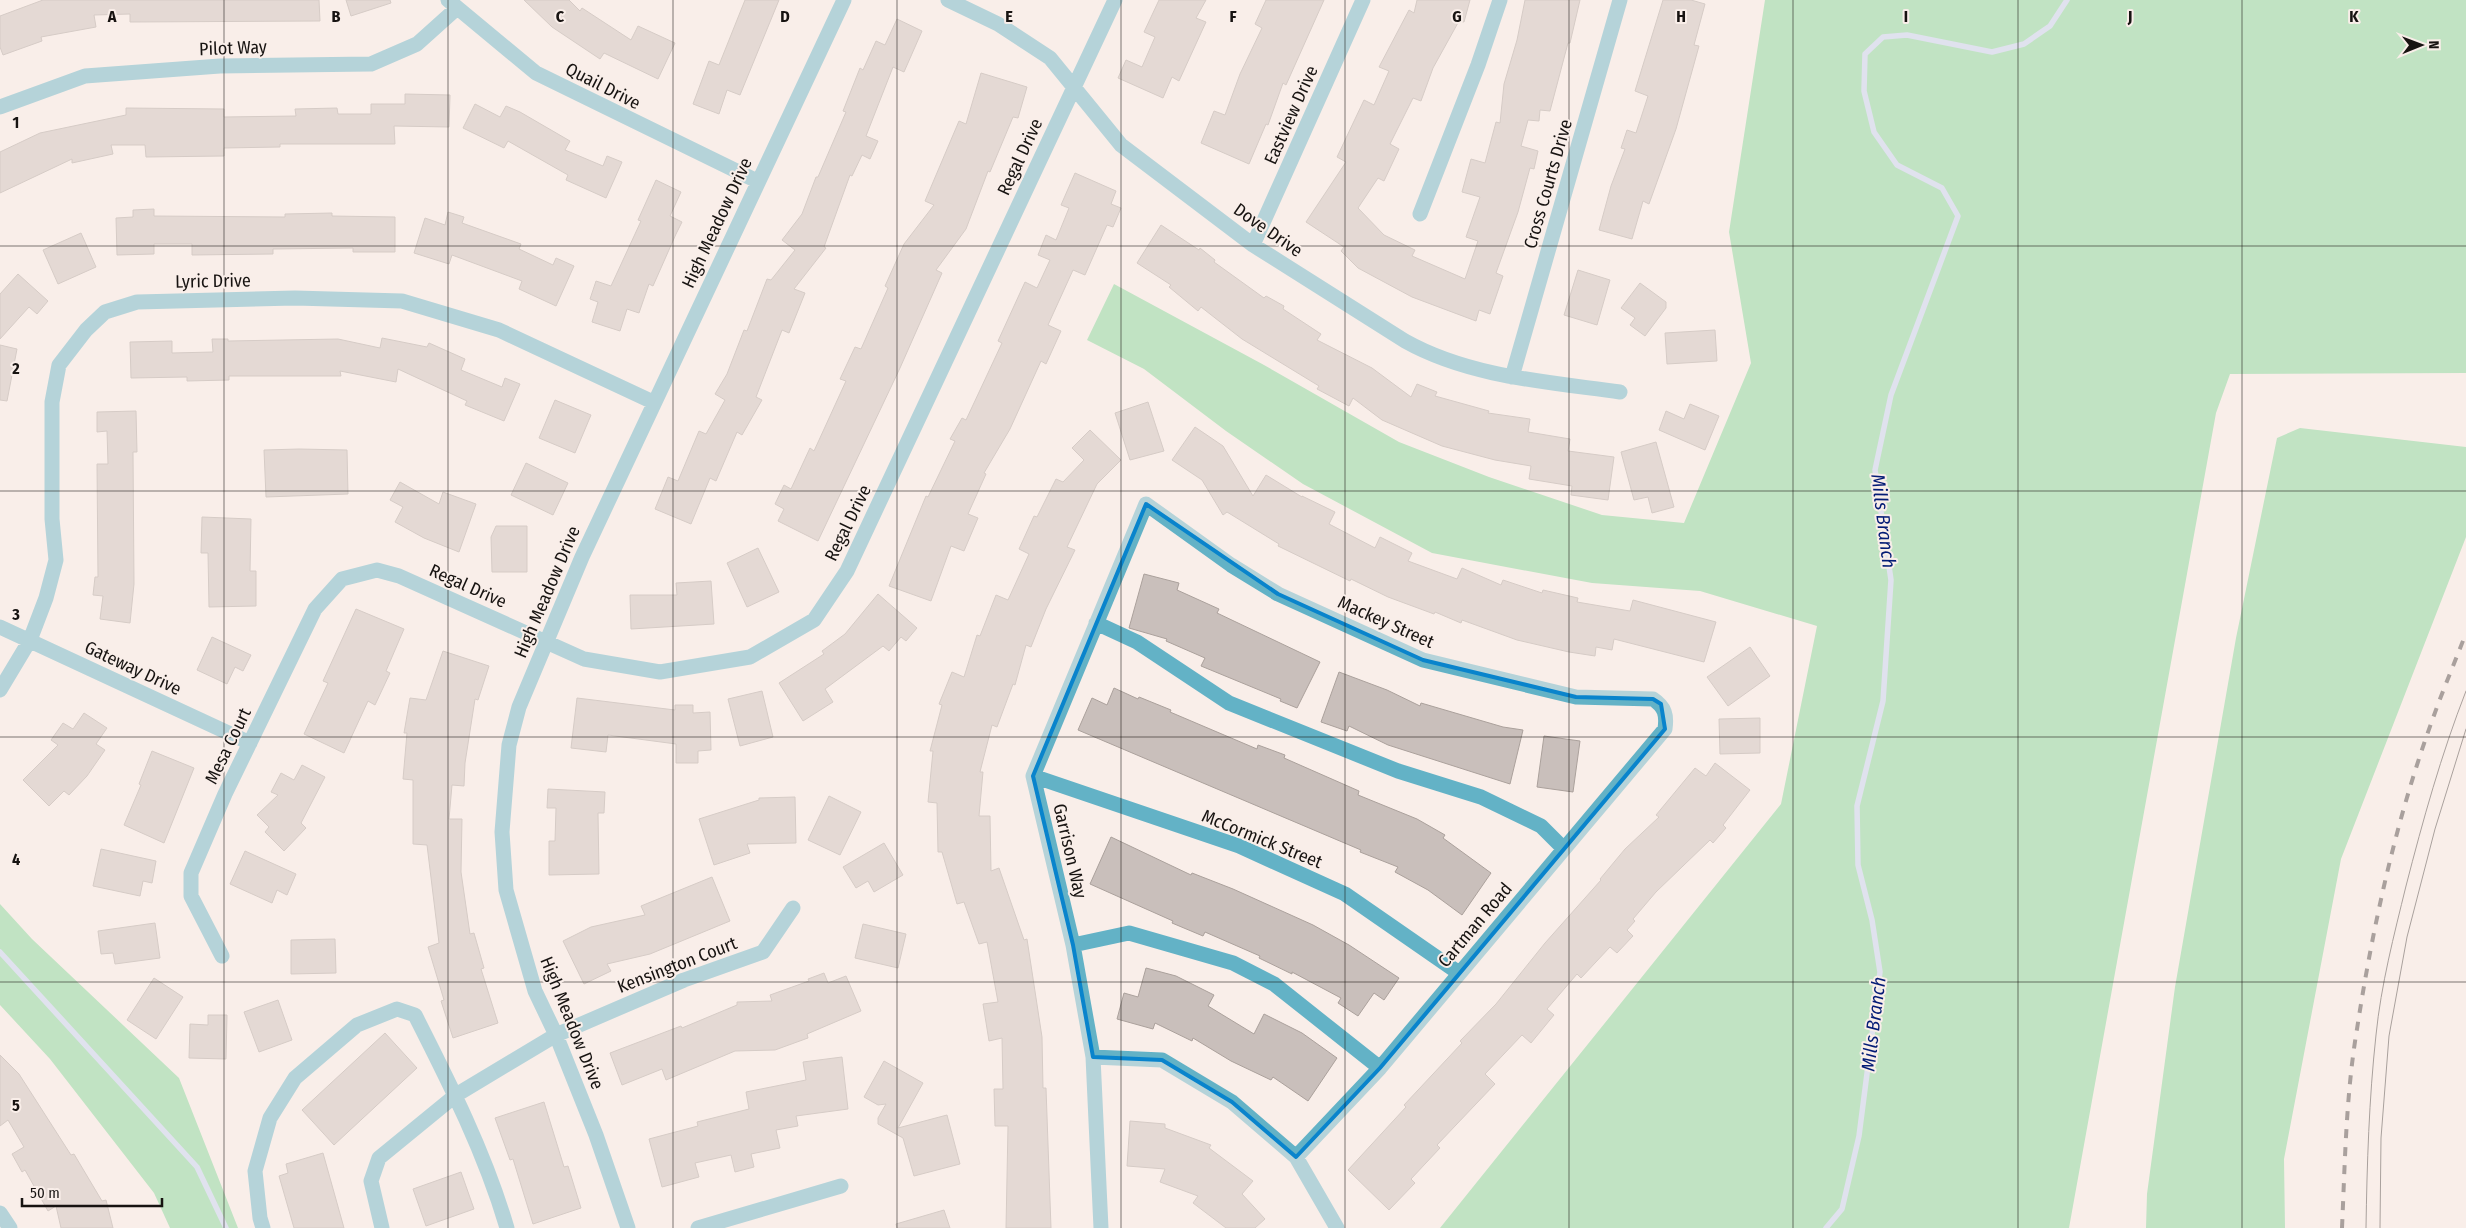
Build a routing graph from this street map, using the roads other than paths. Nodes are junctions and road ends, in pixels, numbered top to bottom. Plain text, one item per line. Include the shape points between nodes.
1 (844, 0) edge
2 (948, 0) edge
3 (1115, 0) edge
4 (1363, 0) edge
5 (1500, 0) edge
6 (1620, 0) edge
7 (452, 4) edge
8 (1074, 87) junction
9 (0, 107) edge
10 (758, 181) junction
11 (1420, 214) dead end
12 (1252, 245) junction
13 (1512, 378) junction
14 (1620, 392) dead end
15 (653, 402) junction
16 (360, 574) joint
17 (1096, 623) junction
18 (0, 628) edge
19 (30, 640) junction
20 (546, 642) junction
21 (0, 690) edge
22 (1665, 710) joint
23 (250, 743) junction
24 (1033, 776) junction
25 (1564, 849) junction
26 (793, 908) dead end
27 (1073, 945) junction
28 (222, 956) dead end
29 (1459, 973) junction
30 (556, 1035) junction
31 (1093, 1057) junction
32 (1380, 1068) junction
33 (456, 1094) junction
34 (1296, 1157) junction
35 (842, 1186) dead end
36 (0, 1213) edge
37 (10, 1228) edge
38 (263, 1228) edge
39 (382, 1228) edge
40 (507, 1228) edge
41 (628, 1228) edge
42 (698, 1228) edge
43 (1101, 1228) edge
44 (1337, 1228) edge

1 - 10 street, High Meadow Drive
2 - 8 street, Dove Drive via 998,24 1050,58
3 - 8 street, Regal Drive
4 - 12 street, Eastview Drive
5 - 11 street
6 - 13 street, Cross Courts Drive
7 - 9 street, Pilot Way via 417,44 371,64 220,66 85,76
7 - 10 street, Quail Drive via 536,73
8 - 12 street, Dove Drive via 1121,145
8 - 20 street, Regal Drive via 847,571 814,620 750,657 660,672 584,658
10 - 15 street, High Meadow Drive
12 - 13 street, Dove Drive via 1427,354
13 - 14 street, Dove Drive
15 - 19 street, Lyric Drive via 499,330 402,301 295,298 137,302 105,312 58,365 52,402 52,520 56,560
15 - 20 street, High Meadow Drive
16 - 20 street, Regal Drive via 377,570 399,576
16 - 23 street, Mesa Court via 342,579 315,608
17 - 22 street, Mackey Street via 1146,504 1231,565 1278,594 1423,660 1576,697 1653,699
17 - 24 street
17 - 25 street via 1137,642 1229,703 1398,771 1481,797 1541,826
18 - 19 street, Gateway Drive
19 - 21 street, Lyric Drive
19 - 23 street, Gateway Drive
20 - 30 street, High Meadow Drive via 519,707 508,745 502,832 506,890 535,991
22 - 25 street, Cartman Road via 1665,729
23 - 28 street, Mesa Court via 191,873 191,896
24 - 27 street, Garrison Way
24 - 29 street, McCormick Street via 1239,846 1345,894
25 - 29 street, Cartman Road
26 - 30 street, Kensington Court via 764,952 684,980
27 - 31 street, Garrison Way
27 - 32 street via 1128,933 1233,963 1274,984
29 - 32 street, Cartman Road
30 - 33 street, Kensington Court
30 - 41 street, High Meadow Drive
31 - 34 street via 1162,1060 1232,1102
31 - 43 street, Garrison Way
32 - 34 street, Cartman Road
33 - 38 street via 415,1015 397,1009 357,1025 295,1078 270,1118 255,1171
33 - 39 street, Kensington Court via 378,1158 370,1181
33 - 40 street
34 - 44 street
35 - 42 street
36 - 37 street

